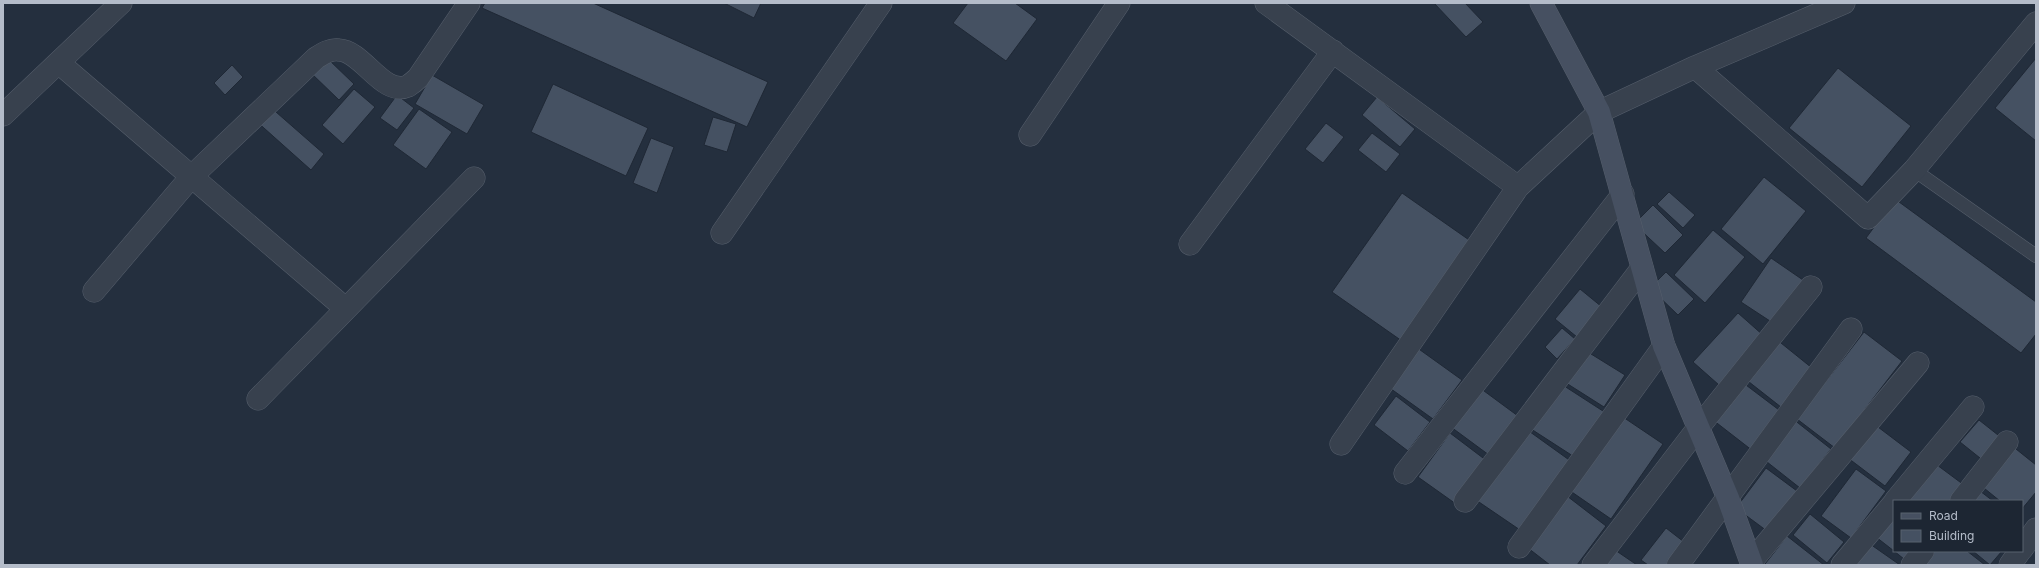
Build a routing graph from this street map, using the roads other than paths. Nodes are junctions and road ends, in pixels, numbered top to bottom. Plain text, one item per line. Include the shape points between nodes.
1 (121, 3) edge
2 (469, 3) edge
3 (881, 3) edge
4 (1119, 3) edge
5 (1266, 3) edge
6 (1541, 3) edge
7 (1844, 3) edge
8 (2036, 23) edge
9 (1333, 51) junction
10 (59, 63) junction
11 (1695, 67) junction
12 (1600, 112) junction
13 (3, 115) edge
14 (1030, 135) dead end
15 (1914, 170) junction
16 (191, 177) junction
17 (474, 178) dead end
18 (1518, 187) junction
19 (1623, 194) junction
20 (722, 233) dead end
21 (1190, 244) dead end
22 (2036, 256) edge
23 (1642, 268) junction
24 (1811, 287) dead end
25 (94, 291) dead end
26 (346, 309) junction
27 (1851, 329) dead end
28 (1664, 346) junction
29 (1918, 363) dead end
30 (258, 399) dead end
31 (1973, 407) dead end
32 (1698, 428) junction
33 (2007, 442) dead end
34 (1340, 444) dead end
35 (1405, 473) dead end
36 (1728, 498) junction
37 (1897, 500) edge
38 (1963, 500) edge
39 (1465, 501) dead end
40 (1893, 504) edge
41 (2036, 529) edge
42 (1519, 547) dead end
43 (2023, 547) edge
44 (1922, 552) edge
45 (2019, 552) edge
46 (1752, 564) edge
47 (1593, 565) edge
48 (1678, 565) edge
49 (1842, 565) edge
50 (1912, 565) edge
51 (2010, 565) edge

1 - 10 street
2 - 16 street via 418,78 407,86 393,87 353,55 340,50 327,51 316,58
3 - 20 street
4 - 14 street
5 - 9 street
6 - 12 street
7 - 11 street
8 - 15 street
9 - 18 street
9 - 21 street
10 - 13 street
10 - 16 street
11 - 12 street
11 - 15 street via 1868,218
12 - 18 street
12 - 19 street
15 - 22 lane
16 - 25 street
16 - 26 street
17 - 26 street
18 - 34 street
19 - 23 street
19 - 35 street
23 - 28 street
23 - 39 street
24 - 32 street
26 - 30 street
27 - 36 street
28 - 32 street
28 - 42 street
29 - 46 street
31 - 37 street
32 - 36 street
32 - 47 street
33 - 38 street
36 - 46 street
36 - 48 street
40 - 49 street
41 - 43 street
44 - 50 street
45 - 51 street

